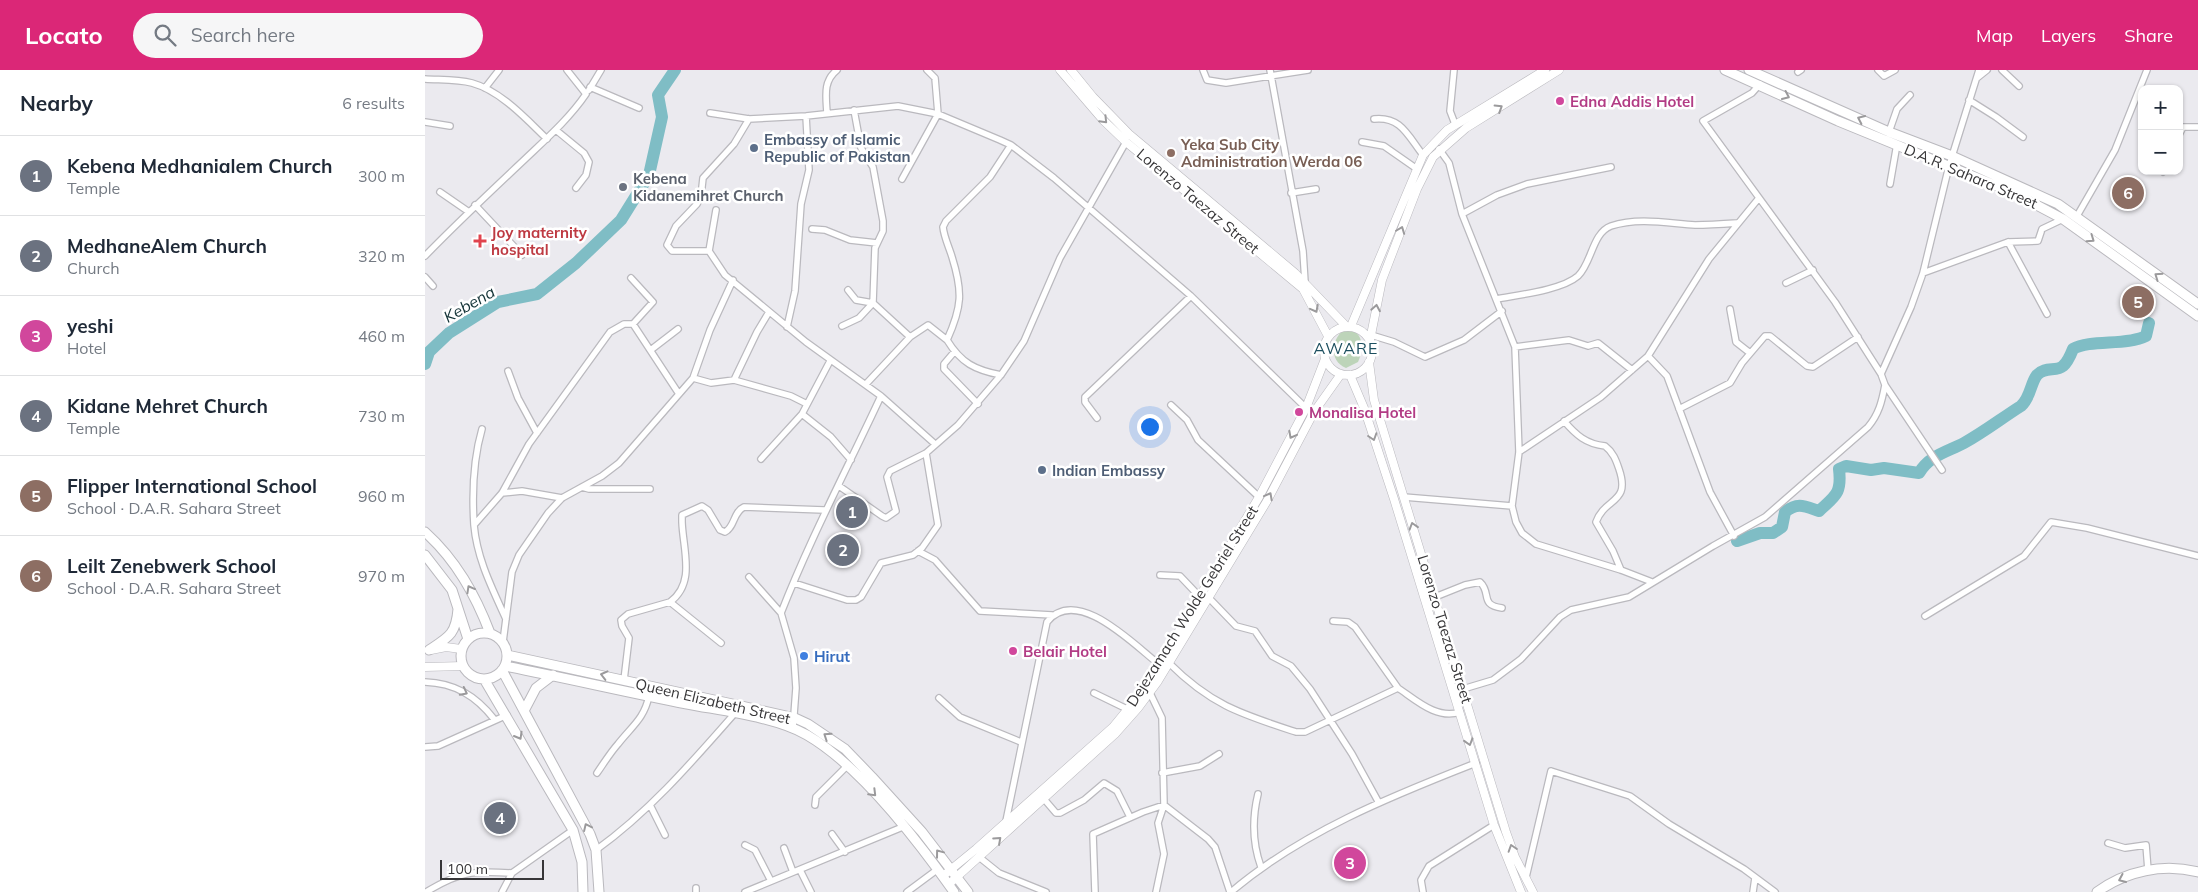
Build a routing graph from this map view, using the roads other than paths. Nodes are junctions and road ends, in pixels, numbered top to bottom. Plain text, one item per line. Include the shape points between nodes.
1 (499, 70) edge
2 (567, 70) edge
3 (601, 70) edge
4 (837, 70) edge
5 (927, 70) edge
6 (1060, 70) edge
7 (1071, 70) edge
8 (1203, 70) edge
9 (1308, 70) edge
10 (1453, 70) edge
11 (1545, 70) edge
12 (1559, 70) edge
13 (1725, 70) edge
14 (1749, 70) edge
15 (1878, 70) edge
16 (1895, 70) edge
17 (1979, 70) edge
18 (1987, 70) edge
19 (2002, 70) edge
20 (2147, 70) edge
21 (1270, 73) edge
22 (1977, 78) junction
23 (425, 79) edge
24 (1760, 84) junction
25 (2019, 86) dead end
26 (591, 87) junction
27 (485, 88) junction
28 (586, 94) junction
29 (1910, 95) dead end
30 (1969, 100) junction
31 (639, 108) dead end
32 (854, 110) junction
33 (710, 113) dead end
34 (827, 113) junction
35 (938, 114) junction
36 (806, 116) junction
37 (1374, 119) dead end
38 (749, 120) junction
39 (425, 122) edge
40 (1455, 124) junction
41 (450, 126) dead end
42 (2198, 128) edge
43 (556, 130) junction
44 (2182, 130) edge
45 (1889, 132) junction
46 (2023, 137) dead end
47 (547, 139) junction
48 (1126, 142) junction
49 (1363, 142) dead end
50 (1897, 144) junction
51 (1011, 145) junction
52 (1439, 149) junction
53 (1154, 154) junction
54 (1423, 155) junction
55 (1952, 156) junction
56 (1148, 161) junction
57 (1949, 166) junction
58 (1611, 167) dead end
59 (1417, 169) junction
60 (902, 179) dead end
61 (1890, 184) dead end
62 (576, 188) dead end
63 (1316, 189) dead end
64 (440, 192) dead end
65 (1291, 194) junction
66 (1759, 198) junction
67 (475, 205) junction
68 (1089, 208) junction
69 (715, 210) dead end
70 (469, 212) junction
71 (1462, 214) junction
72 (2077, 216) junction
73 (2063, 219) junction
74 (1737, 223) junction
75 (812, 229) dead end
76 (2008, 242) junction
77 (877, 243) junction
78 (709, 251) junction
79 (522, 255) dead end
80 (425, 256) edge
81 (1813, 270) junction
82 (1923, 273) junction
83 (425, 277) edge
84 (631, 278) dead end
85 (733, 280) junction
86 (1305, 282) junction
87 (1786, 283) dead end
88 (433, 286) dead end
89 (848, 290) dead end
90 (1191, 296) junction
91 (1497, 299) junction
92 (873, 303) junction
93 (2198, 304) edge
94 (1730, 309) dead end
95 (1502, 311) junction
96 (769, 312) junction
97 (2047, 314) dead end
98 (2198, 316) edge
99 (633, 324) junction
100 (842, 326) dead end
101 (1348, 326) junction
102 (787, 327) junction
103 (678, 329) dead end
104 (1328, 336) junction
105 (910, 337) junction
106 (1858, 337) junction
107 (1370, 338) junction
108 (947, 340) junction
109 (1515, 347) junction
110 (651, 349) junction
111 (955, 351) junction
112 (1750, 353) junction
113 (1648, 356) junction
114 (1325, 359) junction
115 (830, 361) junction
116 (1369, 362) junction
117 (1632, 370) junction
118 (508, 371) dead end
119 (1341, 374) junction
120 (1881, 374) junction
121 (1001, 375) junction
122 (1350, 375) junction
123 (693, 378) junction
124 (734, 380) junction
125 (866, 384) junction
126 (1885, 385) junction
127 (679, 394) junction
128 (881, 396) junction
129 (807, 404) junction
130 (978, 404) junction
131 (1171, 405) dead end
132 (1306, 408) junction
133 (1679, 409) junction
134 (802, 414) junction
135 (1097, 418) dead end
136 (1564, 422) junction
137 (482, 429) dead end
138 (537, 433) junction
139 (935, 444) junction
140 (1519, 452) junction
141 (926, 453) junction
142 (761, 459) dead end
143 (851, 460) junction
144 (1942, 470) dead end
145 (839, 486) junction
146 (582, 487) junction
147 (650, 489) dead end
148 (502, 493) junction
149 (1404, 497) junction
150 (562, 498) junction
151 (1259, 498) junction
152 (1512, 506) junction
153 (824, 510) junction
154 (473, 525) junction
155 (425, 532) edge
156 (1734, 536) junction
157 (918, 551) junction
158 (425, 555) edge
159 (2198, 556) edge
160 (1621, 570) junction
161 (1160, 575) dead end
162 (749, 577) dead end
163 (1652, 582) junction
164 (794, 583) junction
165 (1200, 597) junction
166 (1435, 597) junction
167 (1209, 598) junction
168 (670, 602) junction
169 (458, 604) junction
170 (1502, 608) dead end
171 (781, 614) junction
172 (1052, 615) junction
173 (1925, 616) dead end
174 (506, 619) junction
175 (1333, 621) dead end
176 (490, 633) junction
177 (468, 639) junction
178 (503, 642) junction
179 (721, 643) dead end
180 (461, 649) junction
181 (427, 650) edge
182 (507, 654) junction
183 (1453, 656) junction
184 (1443, 658) junction
185 (1169, 663) junction
186 (1160, 665) junction
187 (463, 666) junction
188 (425, 667) edge
189 (504, 668) junction
190 (553, 675) junction
191 (484, 680) junction
192 (624, 680) junction
193 (425, 682) edge
194 (1398, 688) junction
195 (1463, 689) junction
196 (1094, 693) dead end
197 (1150, 693) junction
198 (649, 696) junction
199 (939, 698) dead end
200 (525, 709) junction
201 (1129, 710) junction
202 (1460, 712) junction
203 (735, 713) junction
204 (507, 715) junction
205 (795, 718) junction
206 (494, 719) junction
207 (1330, 720) junction
208 (793, 728) junction
209 (1021, 742) junction
210 (425, 747) edge
211 (1219, 754) dead end
212 (1476, 763) junction
213 (847, 766) junction
214 (597, 773) dead end
215 (1162, 773) junction
216 (1258, 794) dead end
217 (1043, 799) junction
218 (1379, 803) junction
219 (650, 805) junction
220 (815, 805) dead end
221 (1164, 806) junction
222 (1130, 817) junction
223 (1006, 821) junction
224 (1494, 825) junction
225 (905, 826) junction
226 (573, 830) junction
227 (832, 834) dead end
228 (665, 835) dead end
229 (2108, 843) dead end
230 (745, 845) dead end
231 (784, 848) dead end
232 (596, 850) junction
233 (845, 852) junction
234 (979, 856) junction
235 (1261, 867) junction
236 (800, 870) junction
237 (2148, 870) junction
238 (793, 872) junction
239 (940, 872) junction
240 (2198, 872) edge
241 (512, 873) junction
242 (953, 873) junction
243 (1755, 878) junction
244 (1525, 880) junction
245 (771, 881) junction
246 (762, 885) junction
247 (952, 888) edge
248 (426, 892) edge
249 (501, 892) edge
250 (583, 892) edge
251 (599, 892) edge
252 (745, 892) edge
253 (766, 892) edge
254 (811, 892) edge
255 (907, 892) edge
256 (968, 892) edge
257 (1046, 892) edge
258 (1095, 892) edge
259 (1156, 892) edge
260 (1230, 892) edge
261 (1423, 892) edge
262 (1521, 892) edge
263 (1533, 892) edge
264 (1753, 892) edge
265 (1775, 892) edge
266 (2097, 892) edge

1 - 27 street
2 - 28 street
3 - 26 street
4 - 34 street via 829,76 827,83
5 - 35 street via 935,78
6 -> 48 main road, Lorenzo Taezaz Street
7 - 53 main road via 1112,118
8 - 21 street via 1207,80 1226,84
9 - 21 street
10 - 40 street via 1450,111
11 - 40 main road
52 -> 12 main road via 1466,128
13 - 24 main road, D.A.R. Sahara Street
45 -> 14 main road, D.A.R. Sahara Street
15 - 16 street via 1884,76
17 - 22 street
18 - 22 street
19 - 25 street
20 - 72 street via 2115,150
21 - 65 street
22 - 30 street
23 - 27 street via 459,80
24 -> 50 main road, D.A.R. Sahara Street via 1838,121
24 - 66 street via 1752,93 1703,121
26 - 28 street
26 - 31 street
27 - 47 street
28 - 43 street
29 - 45 street via 1897,109
30 - 46 street
30 - 55 street
32 - 34 street
32 - 35 street via 898,106
32 - 77 street via 861,148 873,167 883,221
33 - 38 street
34 - 36 street
35 - 51 street
35 - 60 street
36 - 38 street
36 - 102 street via 809,170 801,204 795,291
37 - 54 street via 1386,117 1401,126
38 - 78 street via 734,144 703,178 697,204 675,226 667,245 672,251
39 - 41 street
40 - 54 main road
42 - 44 street via 2183,127
43 - 47 street
43 - 62 street via 584,153 589,162 586,175
45 - 55 main road, D.A.R. Sahara Street
47 - 67 street
48 - 56 main road, Lorenzo Taezaz Street
48 - 68 street
49 - 59 street via 1384,146
50 - 57 main road, D.A.R. Sahara Street
50 - 61 street
51 - 68 street
51 - 108 street via 990,177 943,226 961,301
52 - 71 street via 1449,164
107 -> 52 main road via 1389,260 1425,169
53 - 56 main road
53 - 86 main road
54 - 59 main road
55 - 57 street
55 - 72 main road, D.A.R. Sahara Street via 2033,191
56 -> 104 main road, Lorenzo Taezaz Street via 1303,289
57 - 73 main road, D.A.R. Sahara Street via 2014,193
57 - 82 street
58 - 71 street via 1527,184 1497,195
59 - 101 main road
63 - 65 street
64 - 70 street
65 - 86 street via 1303,252
66 - 74 street
66 - 81 street
67 - 70 street
67 - 79 street
68 - 90 street
68 - 121 street via 1060,258 1024,341
69 - 78 street
70 - 80 street
71 - 91 street
93 -> 72 main road, D.A.R. Sahara Street
73 - 76 street via 2042,229 2038,241
73 -> 98 main road, D.A.R. Sahara Street
74 - 91 street via 1696,225 1645,220 1612,226 1599,237 1586,267 1576,277 1562,284
74 - 113 street via 1709,258
75 - 77 street via 825,230 849,240
76 - 82 street
76 - 97 street
77 - 92 street
78 - 85 street via 718,266
81 - 87 street
81 - 106 street
82 - 120 street
83 - 88 street
84 - 99 street via 653,302
85 - 96 street
85 - 123 street
86 - 101 main road
89 - 92 street via 857,300
90 - 132 street
90 - 135 street via 1085,397
91 - 95 street
92 - 100 street via 859,318
92 - 105 street
94 - 112 street via 1736,342
95 - 107 street via 1464,340 1425,358 1394,342
95 - 109 street
96 - 102 street
96 - 124 street
99 - 110 street
99 - 138 street via 624,324 610,332
101 - 104 main road
101 - 107 main road
102 - 115 street
103 - 110 street
104 - 114 main road
105 - 108 street via 928,325
105 - 125 street
106 - 112 street via 1813,367 1807,366 1770,336 1765,336
106 - 120 street
107 - 116 main road
108 - 111 street
109 - 117 street via 1569,340 1588,346 1598,343
109 - 140 street
110 - 127 street
111 - 121 street via 972,367
111 - 130 street via 944,364 944,369
112 - 133 street via 1730,383
113 - 117 street
113 - 133 street via 1667,376
114 - 119 main road via 1334,371
114 - 132 main road, Dejezamach Wolde Gebriel Street
115 - 125 street
115 - 129 street
116 - 122 main road via 1361,371
116 - 149 main road, Lorenzo Taezaz Street via 1374,400
117 - 136 street via 1601,397
118 - 138 street
119 - 122 main road
167 -> 119 main road, Dejezamach Wolde Gebriel Street via 1267,501 1314,412
120 - 126 street
121 - 130 street
122 -> 184 main road, Lorenzo Taezaz Street via 1364,408
123 - 124 street via 711,383
123 - 127 street
124 - 129 street via 791,396
125 - 128 street
126 - 144 street
126 - 156 street via 1878,412 1868,427 1765,517
127 - 146 street via 619,462
128 - 139 street
128 - 143 street
129 - 134 street
130 - 139 street
131 - 151 street via 1187,420 1198,440
132 -> 151 main road, Dejezamach Wolde Gebriel Street
133 - 156 street via 1712,497
134 - 142 street
134 - 143 street via 831,437
136 - 140 street
136 - 160 street via 1582,440 1605,446 1615,458 1623,489 1619,498 1595,522
137 - 154 street via 477,445
138 - 148 street
139 - 141 street
140 - 152 street
141 - 145 street via 890,471 887,477 896,510 886,518
141 - 157 street via 938,525
143 - 145 street
145 - 153 street
146 - 147 street
146 - 150 street
148 - 150 street via 523,491
148 - 154 street
149 - 152 street
166 -> 149 main road, Lorenzo Taezaz Street
150 - 174 street via 519,555
151 - 165 main road, Dejezamach Wolde Gebriel Street
152 - 160 street via 1522,534 1536,544
153 - 164 street
153 - 168 street via 744,507 739,509 725,532 702,506 686,512 682,515 685,583 681,594
154 - 174 street via 481,563
176 -> 155 main road via 457,567
156 - 163 street
157 - 164 street via 881,563 856,600
157 - 172 street via 935,560 980,611
158 - 169 main road via 441,574
159 - 173 street via 2051,522 2024,556
160 - 163 street
161 - 165 street via 1180,576
162 - 171 street
163 - 195 street via 1619,601 1571,610 1560,617 1521,659 1493,680
164 - 171 street
165 - 186 main road, Dejezamach Wolde Gebriel Street
166 - 170 street via 1475,581 1483,585 1487,600 1494,607
166 - 183 main road, Lorenzo Taezaz Street
167 - 185 main road, Dejezamach Wolde Gebriel Street
167 - 207 street via 1230,622 1255,631 1272,656 1296,671
168 - 179 street
168 - 192 street via 628,614 621,620 629,638
169 - 177 main road
169 - 181 main road via 455,628 450,636
171 - 205 street via 794,658
172 - 186 street via 1073,612 1105,620
172 - 209 street via 1047,622
174 - 178 street
175 - 194 street via 1348,622 1355,627
176 - 177 main road via 474,634
176 - 178 main road
177 - 180 main road
178 - 182 main road
180 - 181 main road
180 - 187 main road
182 - 189 main road
192 -> 182 main road, Queen Elizabeth Street
183 - 184 main road
183 - 195 main road, Lorenzo Taezaz Street
184 - 202 main road, Lorenzo Taezaz Street
185 - 197 main road, Dejezamach Wolde Gebriel Street
185 - 207 street via 1207,697 1236,712 1296,732 1305,732
186 - 201 main road, Dejezamach Wolde Gebriel Street
187 - 188 main road
187 - 191 main road via 471,676
189 - 190 main road, Queen Elizabeth Street
189 - 191 main road
189 - 200 main road
190 - 198 main road, Queen Elizabeth Street
190 - 200 main road via 536,688
191 - 204 main road
192 - 205 main road, Queen Elizabeth Street
193 -> 206 street via 443,683 474,697
194 - 202 street via 1444,715
194 - 207 street
244 -> 195 main road, Lorenzo Taezaz Street via 1506,832
196 - 201 street
197 - 215 street via 1162,718
197 - 217 main road, Dejezamach Wolde Gebriel Street via 1115,734
198 - 203 main road, Queen Elizabeth Street
198 - 214 street via 641,718
199 - 209 street via 960,717
232 -> 200 main road
201 - 223 main road, Dejezamach Wolde Gebriel Street
202 -> 212 main road, Lorenzo Taezaz Street
203 - 208 main road, Queen Elizabeth Street
203 - 219 street
204 - 206 street
204 -> 226 main road
205 - 208 street
242 -> 205 main road, Queen Elizabeth Street via 923,832 845,749
206 - 210 street via 446,743
207 - 218 street
208 - 213 main road, Queen Elizabeth Street via 827,748
209 - 223 street
211 - 215 street via 1200,766
212 - 218 street
212 - 224 main road, Lorenzo Taezaz Street
213 - 220 street via 816,797
213 -> 225 main road, Queen Elizabeth Street
215 - 221 street
216 - 235 street via 1253,814 1255,852
217 - 222 street via 1056,813 1060,813 1084,800 1104,783 1117,791
234 -> 217 main road, Dejezamach Wolde Gebriel Street
218 - 235 street via 1295,845
219 - 228 street
219 - 232 street
221 - 222 street
221 - 259 street via 1158,823 1164,854
221 - 260 street via 1215,847
222 - 258 street via 1093,834
223 - 242 main road, Dejezamach Wolde Gebriel Street
224 - 261 street via 1429,866 1421,880
224 - 262 main road, Lorenzo Taezaz Street
225 - 233 street
225 - 239 main road, Queen Elizabeth Street
226 - 241 street
226 - 250 main road via 582,862
227 - 233 street
229 - 237 street via 2125,848 2146,845
230 - 245 street via 755,850
231 - 238 street
232 - 251 main road
233 - 236 street
234 - 242 main road, Dejezamach Wolde Gebriel Street
234 - 257 street via 999,874
235 - 260 street
236 - 238 street
236 - 254 street
237 - 240 main road via 2167,868
237 -> 266 main road
238 - 245 street
239 - 242 main road, Dejezamach Wolde Gebriel Street
239 - 247 main road, Queen Elizabeth Street
239 - 255 street
241 - 248 street via 457,875
241 - 249 street
242 - 247 main road, Dejezamach Wolde Gebriel Street
242 - 256 main road, Queen Elizabeth Street
243 - 244 street via 1630,796 1551,771
243 - 264 street
243 - 265 street
244 - 263 main road, Lorenzo Taezaz Street
245 - 246 street
246 - 252 street
246 - 253 street

